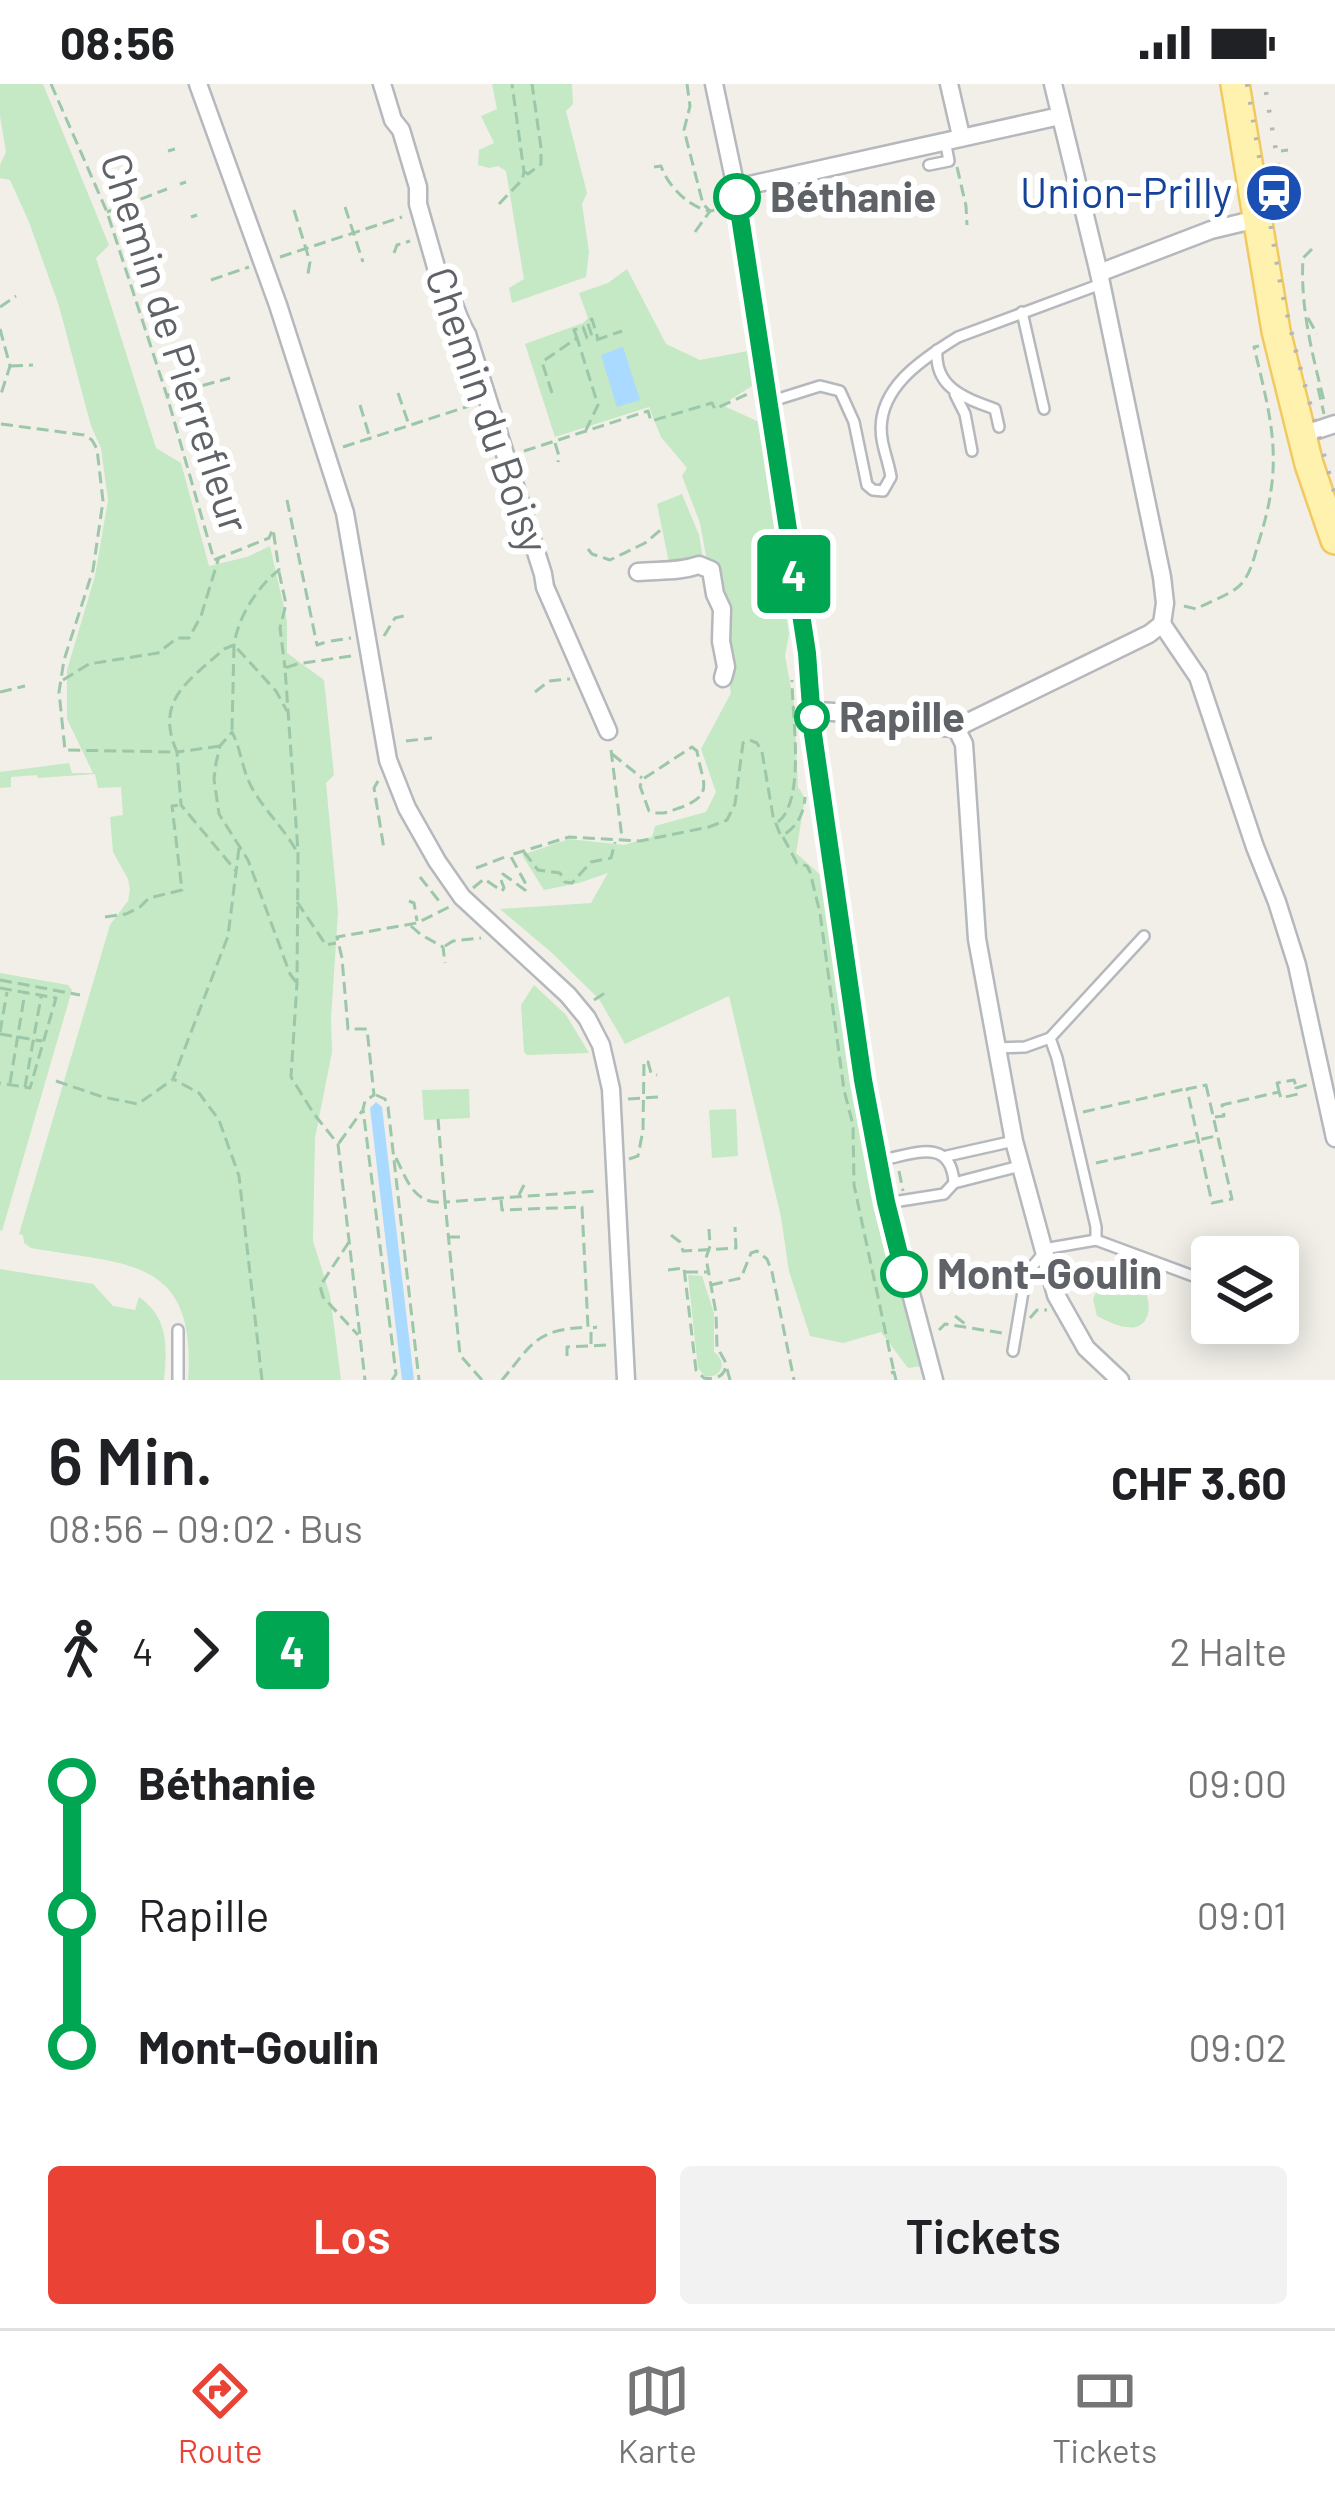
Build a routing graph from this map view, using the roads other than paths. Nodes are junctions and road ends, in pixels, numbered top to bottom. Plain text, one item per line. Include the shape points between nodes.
1 (198, 84) edge
2 (382, 84) edge
3 (714, 84) edge
4 (949, 84) edge
5 (1053, 84) edge
6 (1235, 84) edge
7 (1060, 116) junction
8 (953, 138) junction
9 (929, 165) dead end
10 (736, 188) junction
11 (1257, 219) junction
12 (1100, 279) junction
13 (1022, 312) junction
14 (937, 350) junction
15 (955, 394) junction
16 (769, 402) junction
17 (1044, 409) dead end
18 (1326, 411) edge
19 (999, 427) dead end
20 (1285, 445) junction
21 (972, 451) dead end
22 (1335, 541) edge
23 (638, 572) dead end
24 (1162, 624) junction
25 (723, 678) dead end
26 (812, 711) junction
27 (956, 728) junction
28 (610, 745) road end
29 (1144, 936) dead end
30 (1050, 1038) junction
31 (995, 1048) junction
32 (1335, 1138) edge
33 (1014, 1141) junction
34 (946, 1156) junction
35 (878, 1161) junction
36 (1020, 1166) junction
37 (954, 1183) junction
38 (886, 1202) junction
39 (1096, 1240) junction
40 (1044, 1250) junction
41 (1191, 1274) edge
42 (178, 1330) dead end
43 (1013, 1351) dead end
44 (178, 1380) edge
45 (626, 1380) edge
46 (934, 1380) edge
47 (1120, 1380) edge

1 - 45 street via 345,513 383,740 407,808 462,897 568,995 601,1045
2 - 28 street, Chemin du Boisy via 544,587
3 - 10 street
4 - 8 street
5 - 7 street
6 - 11 main road
7 - 8 street
7 - 12 street
8 - 9 lane via 950,160
8 - 10 street
10 - 16 street
11 - 12 street via 1211,230
11 - 20 main road
12 - 13 lane
12 - 24 street via 1162,577
13 - 14 lane
13 - 17 lane
14 - 15 lane via 935,365
14 - 16 lane via 894,386 886,406 880,435 892,477 883,491 867,485 840,392 820,386
15 - 19 lane via 995,409
15 - 21 lane
16 - 26 street
18 - 20 street
20 - 22 main road
23 - 25 street via 711,570 722,609
24 - 27 street
24 - 32 street via 1198,677 1277,902
26 - 27 street
26 - 35 street
27 - 31 street via 964,744 976,939
29 - 30 lane
30 - 31 lane
30 - 39 lane
31 - 33 street
33 - 34 lane
33 - 36 street
34 - 35 lane
34 - 37 lane
35 - 38 street
36 - 37 lane
36 - 40 street
37 - 38 lane via 944,1194
38 - 46 street
39 - 40 lane
39 - 41 lane
40 - 43 lane via 1026,1274
40 - 47 street via 1070,1321
42 - 44 lane

